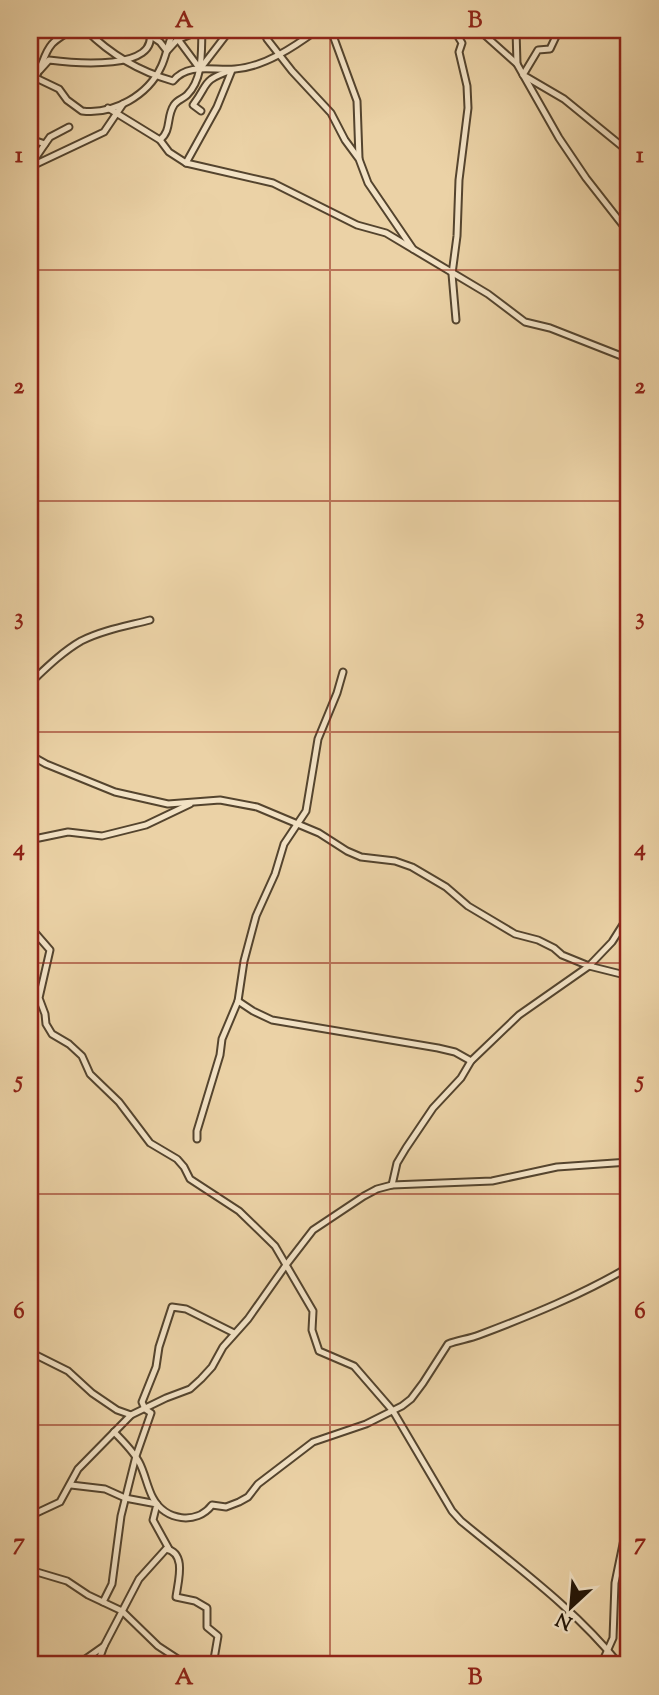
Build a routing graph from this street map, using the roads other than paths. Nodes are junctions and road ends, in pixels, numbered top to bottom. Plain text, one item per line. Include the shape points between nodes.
1 (70, 30) edge
2 (86, 30) edge
3 (142, 30) edge
4 (201, 30) edge
5 (230, 30) edge
6 (263, 30) edge
7 (317, 30) edge
8 (331, 30) edge
9 (454, 30) edge
10 (479, 30) edge
11 (516, 30) edge
12 (558, 30) edge
13 (175, 31) edge
14 (150, 33) edge
15 (177, 40) junction
16 (167, 51) junction
17 (278, 54) junction
18 (125, 61) junction
19 (517, 64) junction
20 (200, 69) junction
21 (40, 70) junction
22 (232, 70) junction
23 (156, 75) junction
24 (523, 75) junction
25 (36, 78) junction
26 (30, 84) edge
27 (123, 104) junction
28 (108, 108) junction
29 (201, 111) dead end
30 (118, 114) junction
31 (69, 127) dead end
32 (30, 139) edge
33 (160, 140) junction
34 (45, 144) junction
35 (629, 152) edge
36 (359, 159) junction
37 (186, 163) junction
38 (30, 166) edge
39 (629, 233) edge
40 (418, 254) junction
41 (452, 274) junction
42 (456, 320) dead end
43 (629, 359) edge
44 (150, 620) dead end
45 (343, 672) dead end
46 (30, 683) edge
47 (30, 755) edge
48 (196, 801) junction
49 (297, 825) junction
50 (30, 838) edge
51 (629, 915) edge
52 (30, 927) edge
53 (589, 966) junction
54 (629, 976) edge
55 (238, 1001) junction
56 (471, 1061) junction
57 (197, 1139) dead end
58 (629, 1162) edge
59 (392, 1185) junction
60 (286, 1265) junction
61 (629, 1267) edge
62 (234, 1333) junction
63 (30, 1352) edge
64 (145, 1409) junction
65 (393, 1411) junction
66 (131, 1415) junction
67 (114, 1432) junction
68 (136, 1456) junction
69 (71, 1485) junction
70 (125, 1498) junction
71 (157, 1504) junction
72 (629, 1515) edge
73 (30, 1516) edge
74 (169, 1549) junction
75 (30, 1570) edge
76 (103, 1602) junction
77 (122, 1611) junction
78 (104, 1646) junction
79 (609, 1651) junction
80 (77, 1665) edge
81 (97, 1665) edge
82 (187, 1665) edge
83 (213, 1665) edge
84 (601, 1665) edge
85 (620, 1665) edge

1 - 21 street via 52,43
2 - 18 street
3 - 14 street
4 - 15 street
4 - 20 street
5 - 20 street
6 - 17 street
7 - 17 street
8 - 36 street via 357,101
9 - 41 street via 462,43 459,52 468,108
10 - 19 street
11 - 19 street
12 - 24 street via 550,49 538,50
13 - 15 street
13 - 16 street
14 - 16 street
14 - 18 street via 142,54
15 - 16 street
15 - 20 street
16 - 23 street
17 - 22 street
17 - 36 street via 331,113
18 - 21 street via 49,60
18 - 23 street
19 - 24 street
20 - 22 street
20 - 23 street via 180,74 173,81
20 - 33 street via 190,92 174,104 169,128
21 - 25 street
22 - 29 street via 204,84 193,105
22 - 37 street
23 - 27 street via 146,89
24 - 35 street via 564,99
24 - 39 street via 559,138
25 - 26 street
25 - 28 street via 60,89 76,108 88,112
27 - 28 street
27 - 30 street
28 - 30 street
30 - 33 street
30 - 38 street via 95,137
31 - 34 street
32 - 34 street
33 - 37 street
34 - 38 street
36 - 40 street via 368,184
37 - 40 street via 273,183 349,221 386,233
40 - 41 street
41 - 42 street
41 - 43 street via 525,322
44 - 46 street via 81,642
45 - 49 street via 320,730 308,802
47 - 48 street via 115,792 168,804
48 - 49 street via 257,807
48 - 50 street via 146,825 102,836 68,832
49 - 53 street via 361,857 412,867 514,934 538,940
49 - 55 street via 281,851 256,916
51 - 53 street
52 - 60 street via 50,950 39,998 52,1034 82,1056 90,1074 119,1102 150,1143 177,1159 190,1179 239,1211 275,1246
53 - 54 street
53 - 56 street via 519,1015
55 - 56 street via 272,1020 438,1048
55 - 57 street via 222,1039
56 - 59 street via 406,1148
58 - 59 street via 557,1167 492,1181
59 - 60 street via 364,1196 313,1230
60 - 62 street
60 - 65 street via 313,1311 312,1330 319,1351 354,1366
61 - 65 street via 565,1302 448,1344 411,1399
62 - 64 street via 212,1367 190,1389
62 - 64 street via 186,1309 172,1307 145,1390
63 - 66 street via 68,1371 92,1393
64 - 66 street
64 - 68 street via 151,1413
65 - 71 street via 313,1442 239,1502 226,1507 212,1505 204,1515 186,1519
65 - 79 street via 461,1521 568,1608
66 - 67 street
67 - 68 street
67 - 69 street via 78,1469
68 - 70 street
68 - 71 street
69 - 70 street via 105,1489
69 - 73 street via 60,1502
70 - 71 street
70 - 76 street via 112,1584
71 - 74 street via 153,1520
72 - 79 street via 615,1583
74 - 77 street via 144,1571
74 - 83 street via 178,1555 176,1597 207,1608 207,1627 218,1636
75 - 76 street via 67,1581
76 - 77 street
77 - 78 street
77 - 82 street
78 - 80 street
78 - 81 street
79 - 84 street
79 - 85 street

